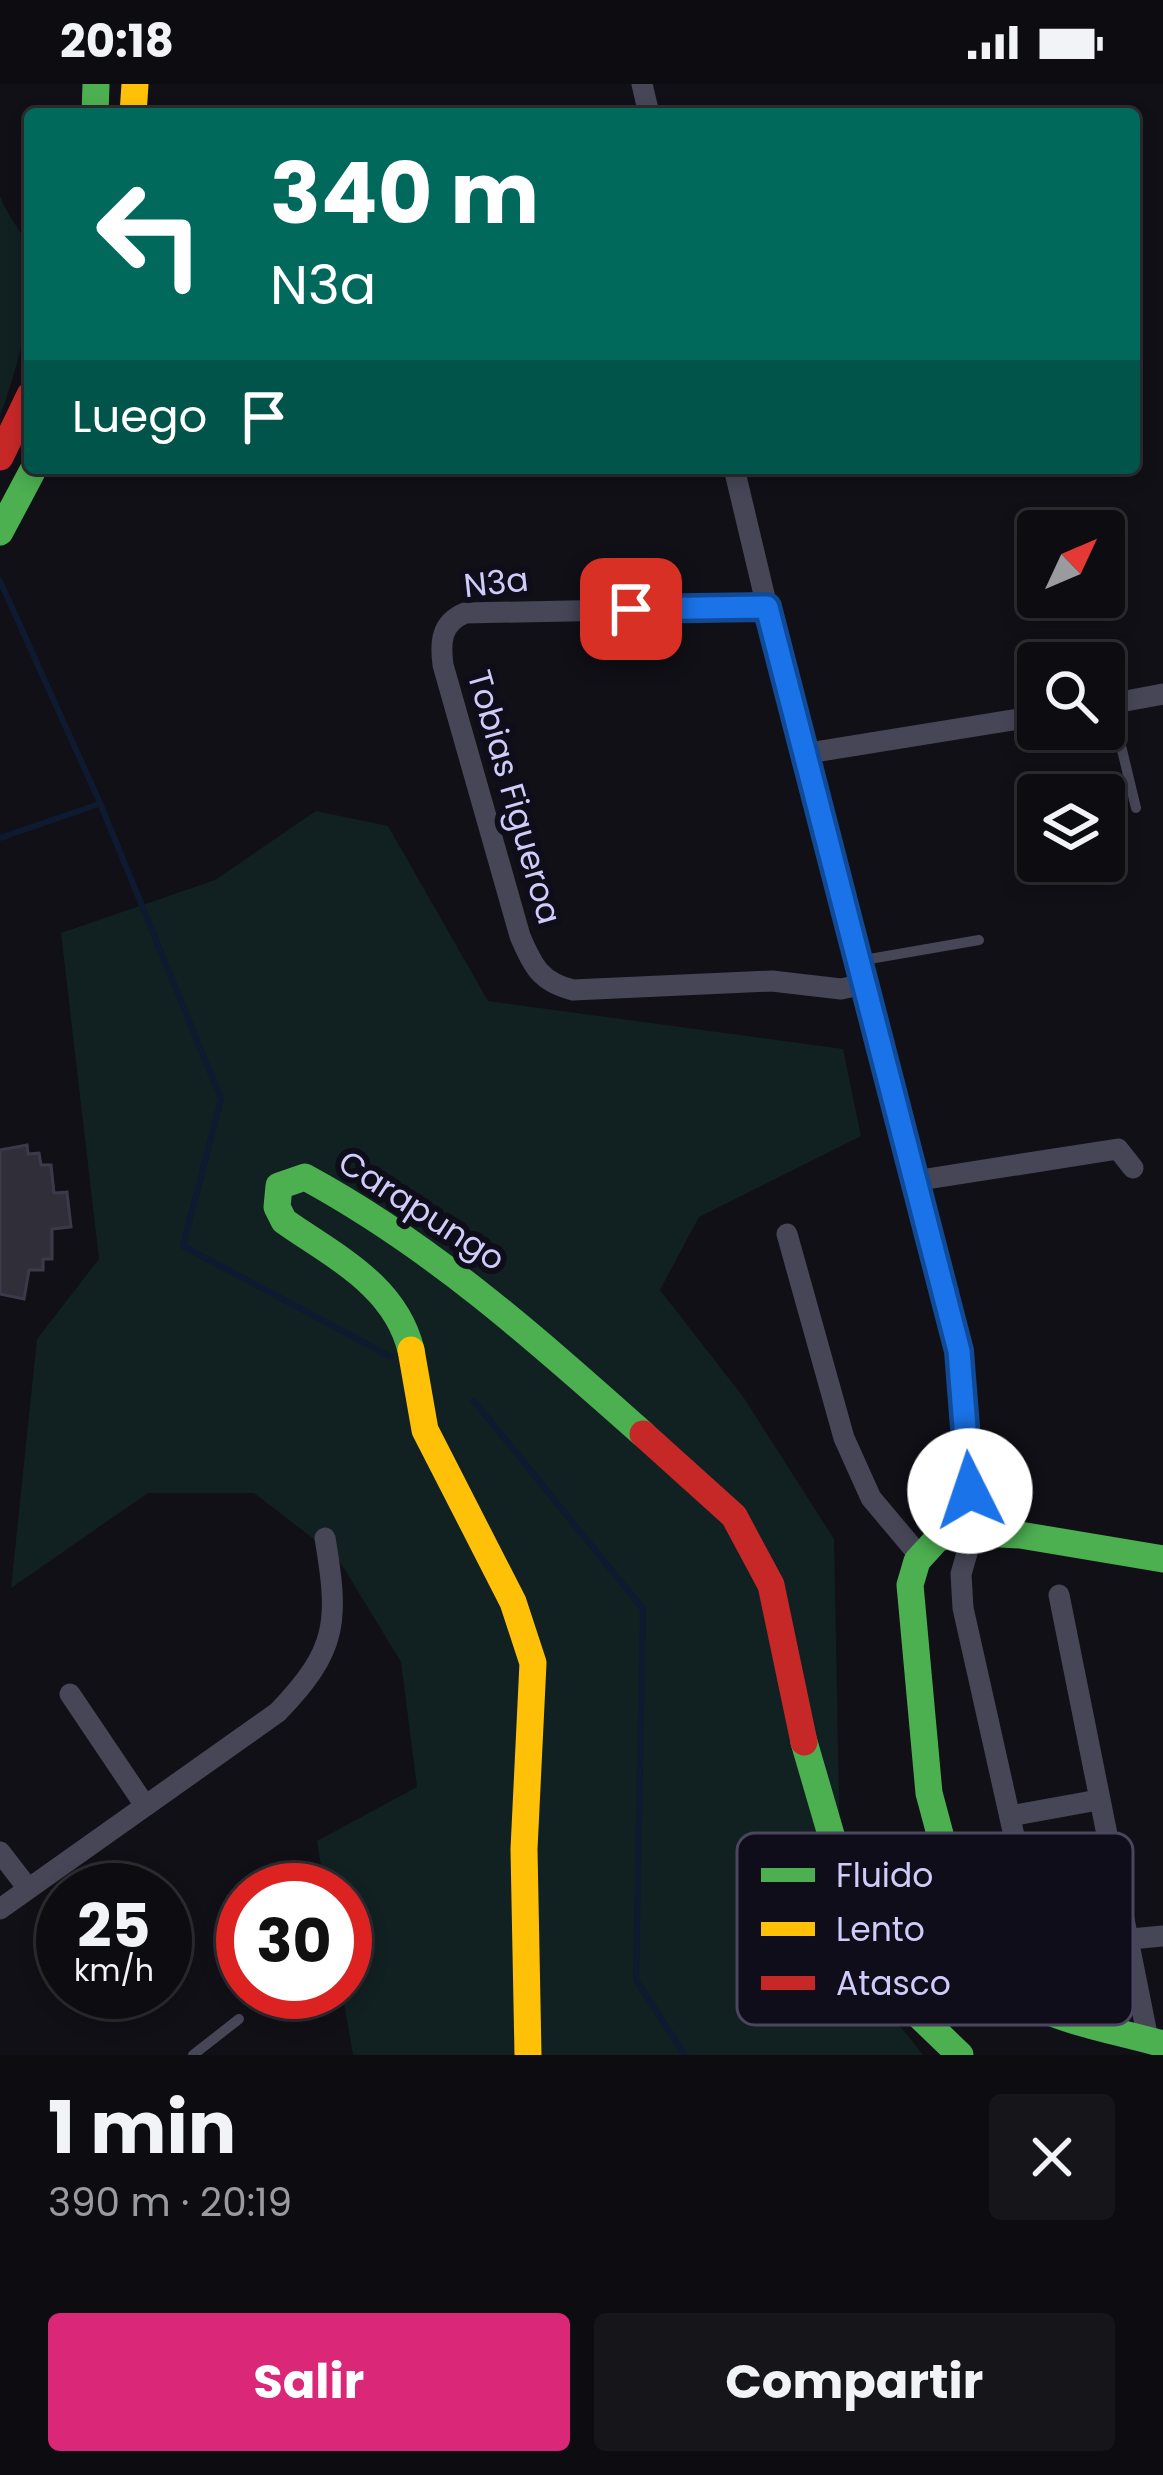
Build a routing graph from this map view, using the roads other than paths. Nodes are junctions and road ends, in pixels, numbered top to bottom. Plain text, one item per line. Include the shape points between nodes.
1 (24, 407) edge
2 (0, 457) edge
3 (31, 474) edge
4 (735, 474) edge
5 (0, 532) edge
6 (767, 607) junction
7 (449, 622) joint
8 (1163, 694) edge
9 (1125, 701) edge
10 (1017, 719) edge
11 (1120, 750) edge
12 (802, 754) junction
13 (1136, 808) dead end
14 (979, 940) dead end
15 (859, 961) junction
16 (865, 984) junction
17 (1133, 1168) dead end
18 (914, 1181) junction
19 (787, 1234) dead end
20 (973, 1532) junction
21 (325, 1538) dead end
22 (918, 1554) junction
23 (1163, 1558) edge
24 (1059, 1595) dead end
25 (70, 1694) dead end
26 (1097, 1800) junction
27 (143, 1804) junction
28 (1010, 1816) junction
29 (831, 1833) edge
30 (940, 1833) edge
31 (1014, 1833) edge
32 (1105, 1833) edge
33 (0, 1852) edge
34 (27, 1887) junction
35 (0, 1909) edge
36 (1163, 1936) edge
37 (1133, 1939) edge
38 (1133, 1947) edge
39 (238, 2019) dead end
40 (929, 2025) edge
41 (1101, 2025) edge
42 (1156, 2041) edge
43 (193, 2055) edge
44 (528, 2055) edge
45 (960, 2055) edge

1 - 2 main road
3 - 5 main road
4 - 6 street
6 - 7 street, N3a via 495,611
6 - 12 street
7 - 16 street, Tobias Figueroa via 442,665 520,936 549,984
8 - 9 street
10 - 12 street
11 - 13 lane
12 - 15 street
14 - 15 lane
15 - 16 street
16 - 18 street
17 - 18 street via 1118,1150
18 - 20 street via 959,1351
19 - 22 street via 844,1438 871,1498
20 - 22 main road via 947,1534
20 - 23 main road
20 - 28 street via 964,1608
21 - 27 street via 336,1600 320,1666 278,1712
22 - 30 main road via 912,1647
24 - 26 street
25 - 27 street
26 - 28 street
26 - 32 street
27 - 34 street
28 - 31 street
29 - 44 main road, Carapungo via 771,1585 734,1516 491,1298 380,1218 305,1177 279,1186 284,1221 392,1304 413,1351 424,1426 520,1609 533,1663 524,1849
33 - 34 street
34 - 35 street
36 - 37 street
38 - 42 street
39 - 43 lane
40 - 45 main road, Carapungo
41 - 42 main road

